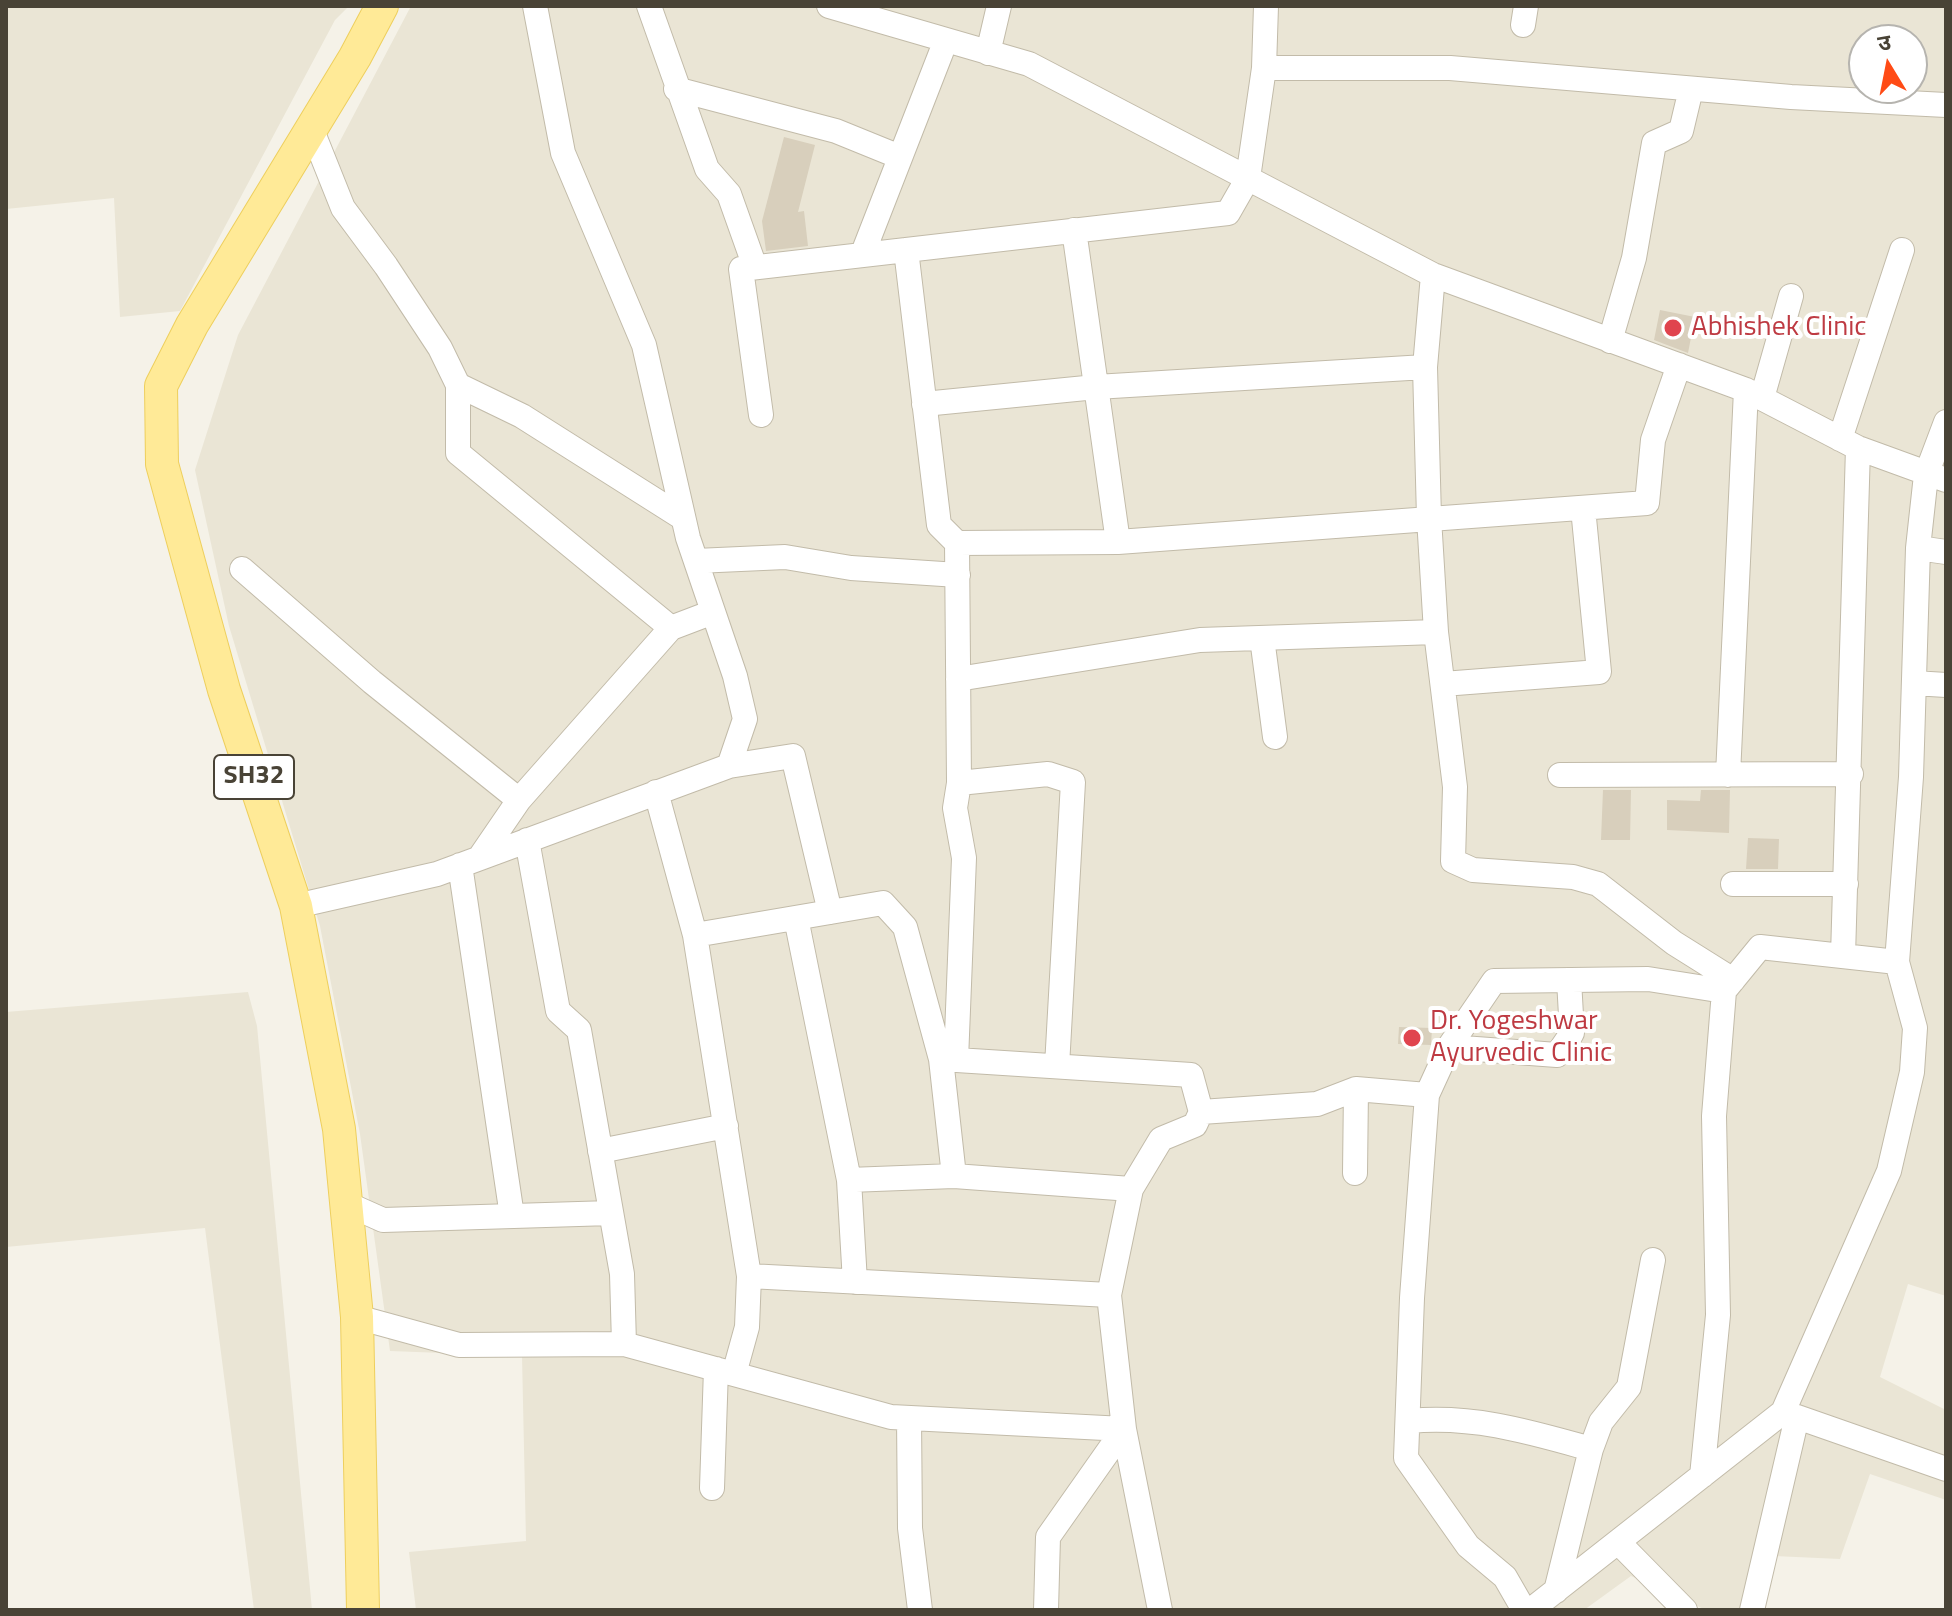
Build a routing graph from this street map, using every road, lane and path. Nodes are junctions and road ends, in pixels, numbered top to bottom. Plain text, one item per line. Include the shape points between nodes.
1 (382, 6) edge
2 (535, 6) edge
3 (649, 6) edge
4 (829, 6) edge
5 (999, 6) edge
6 (1266, 6) edge
7 (872, 12) edge
8 (946, 40) junction
9 (988, 53) junction
10 (1264, 68) junction
11 (676, 89) junction
12 (1691, 89) junction
13 (1946, 105) edge
14 (311, 128) junction
15 (900, 157) junction
16 (1248, 178) junction
17 (1074, 230) junction
18 (906, 250) junction
19 (1902, 250) dead end
20 (863, 253) junction
21 (755, 267) junction
22 (1433, 275) junction
23 (1791, 296) dead end
24 (1610, 341) junction
25 (1679, 365) junction
26 (1425, 367) junction
27 (458, 385) junction
28 (1096, 387) junction
29 (1754, 394) junction
30 (924, 404) junction
31 (761, 415) dead end
32 (1946, 422) edge
33 (1849, 444) junction
34 (1936, 477) edge
35 (1583, 508) junction
36 (683, 518) junction
37 (1429, 518) junction
38 (1118, 542) junction
39 (957, 543) junction
40 (1918, 548) junction
41 (1946, 552) edge
42 (696, 561) junction
43 (242, 569) dead end
44 (958, 575) junction
45 (713, 612) junction
46 (671, 628) junction
47 (1436, 632) junction
48 (1262, 638) junction
49 (958, 679) junction
50 (1914, 683) junction
51 (1443, 684) junction
52 (1946, 685) edge
53 (1275, 737) dead end
54 (729, 766) junction
55 (1851, 774) junction
56 (1560, 775) dead end
57 (1728, 775) junction
58 (959, 783) junction
59 (656, 792) junction
60 (519, 800) junction
61 (527, 840) junction
62 (470, 861) junction
63 (1733, 884) dead end
64 (1846, 884) junction
65 (296, 906) junction
66 (830, 912) junction
67 (796, 918) junction
68 (695, 935) junction
69 (1843, 956) junction
70 (1897, 962) junction
71 (1569, 980) junction
72 (1728, 985) junction
73 (1449, 1047) junction
74 (949, 1060) junction
75 (1057, 1066) junction
76 (1356, 1089) junction
77 (1427, 1095) junction
78 (1201, 1112) junction
79 (726, 1126) junction
80 (600, 1151) junction
81 (1355, 1173) dead end
82 (954, 1176) junction
83 (849, 1180) junction
84 (1131, 1189) junction
85 (345, 1203) junction
86 (611, 1213) junction
87 (512, 1216) junction
88 (1653, 1260) dead end
89 (749, 1276) junction
90 (855, 1282) junction
91 (1109, 1295) junction
92 (357, 1317) junction
93 (624, 1344) junction
94 (725, 1372) junction
95 (1790, 1415) junction
96 (909, 1418) junction
97 (1410, 1421) junction
98 (1124, 1429) junction
99 (1591, 1449) junction
100 (1946, 1469) edge
101 (1702, 1476) junction
102 (712, 1488) dead end
103 (1618, 1542) junction
104 (1556, 1591) junction
105 (363, 1610) edge
106 (920, 1610) edge
107 (1046, 1610) edge
108 (1160, 1610) edge
109 (1524, 1610) edge
110 (1531, 1610) edge
111 (1685, 1610) edge
112 (1752, 1610) edge

1 - 14 main road, SH32
2 - 36 street via 563,153 644,345
3 - 11 street
4 - 7 street
5 - 9 street
6 - 10 street
7 - 8 street
8 - 9 street
8 - 15 street
9 - 16 street via 1029,64
10 - 12 street via 1450,68
10 - 16 street
11 - 15 street via 836,131
11 - 21 street via 707,169 729,194
12 - 13 street
12 - 24 street via 1681,131 1654,143 1634,258
14 - 27 street via 343,208 425,325
14 - 65 main road, SH32 via 161,386 162,464 183,551
15 - 20 street
16 - 17 street via 1228,213
16 - 22 street
17 - 18 street
17 - 28 street
18 - 20 street
18 - 30 street
19 - 33 street
20 - 21 street
21 - 31 street via 741,269
22 - 24 street
22 - 26 street
23 - 29 street
24 - 25 street
25 - 29 street
25 - 35 street via 1653,440 1647,503
26 - 28 street
26 - 37 street
27 - 36 street via 522,416
27 - 46 street via 458,453
28 - 30 street
28 - 38 street
29 - 33 street
29 - 57 street
30 - 39 street via 939,525
32 - 34 street
33 - 34 street
33 - 55 street
34 - 40 street
35 - 37 street
35 - 51 street via 1599,672
36 - 42 street
37 - 38 street
37 - 47 street
38 - 39 street
39 - 44 street
40 - 41 street
40 - 50 street
42 - 44 street via 785,557 851,568
42 - 45 street
43 - 60 street
44 - 49 street
45 - 46 street
45 - 54 street via 745,719
46 - 60 street
47 - 48 street
47 - 51 street
48 - 49 street via 1200,640
48 - 53 street
49 - 58 street
50 - 52 street
50 - 70 street
51 - 72 street via 1455,787 1451,856 1457,865 1598,884
54 - 59 street
54 - 66 street via 793,756
55 - 57 street
55 - 64 street
56 - 57 street
58 - 74 street via 955,808 964,858
58 - 75 street via 1048,774 1073,782
59 - 61 street
59 - 68 street
60 - 62 street
61 - 62 street
61 - 80 street via 558,1011 579,1030
62 - 65 street
62 - 87 street
63 - 64 street
64 - 69 street
65 - 85 main road, SH32 via 339,1129
66 - 67 street
66 - 74 street via 883,903 905,927
67 - 68 street
67 - 83 street
68 - 79 street
69 - 70 street
69 - 72 street via 1760,947
70 - 95 street via 1915,1028 1912,1072 1889,1171
71 - 72 street
71 - 73 street via 1494,981
71 - 73 street via 1572,1033 1557,1055
72 - 101 street via 1714,1116 1718,1315
73 - 77 street
74 - 75 street
74 - 82 street
75 - 78 street via 1191,1075
76 - 77 street
76 - 78 street via 1317,1104
76 - 81 street
77 - 97 street via 1412,1298
78 - 84 street via 1195,1125 1161,1139
79 - 80 street
79 - 89 street
80 - 86 street
82 - 83 street
82 - 84 street
83 - 90 street
84 - 91 street
85 - 87 street via 383,1220
85 - 92 main road, SH32
86 - 87 street
86 - 93 street via 622,1274
88 - 99 street via 1629,1387 1601,1422
89 - 90 street
89 - 94 street via 747,1327
90 - 91 street
91 - 98 street
92 - 93 street via 459,1345
92 - 105 main road, SH32
93 - 94 street
94 - 96 street
94 - 102 street
95 - 100 street
95 - 101 street
95 - 112 street
96 - 98 street
96 - 106 street via 910,1528
97 - 99 street via 1450,1417 1504,1425
97 - 109 street via 1406,1458 1468,1546 1505,1577
98 - 107 street via 1048,1537
98 - 108 street
99 - 104 street
101 - 103 street
103 - 104 street
103 - 111 street
104 - 110 street

